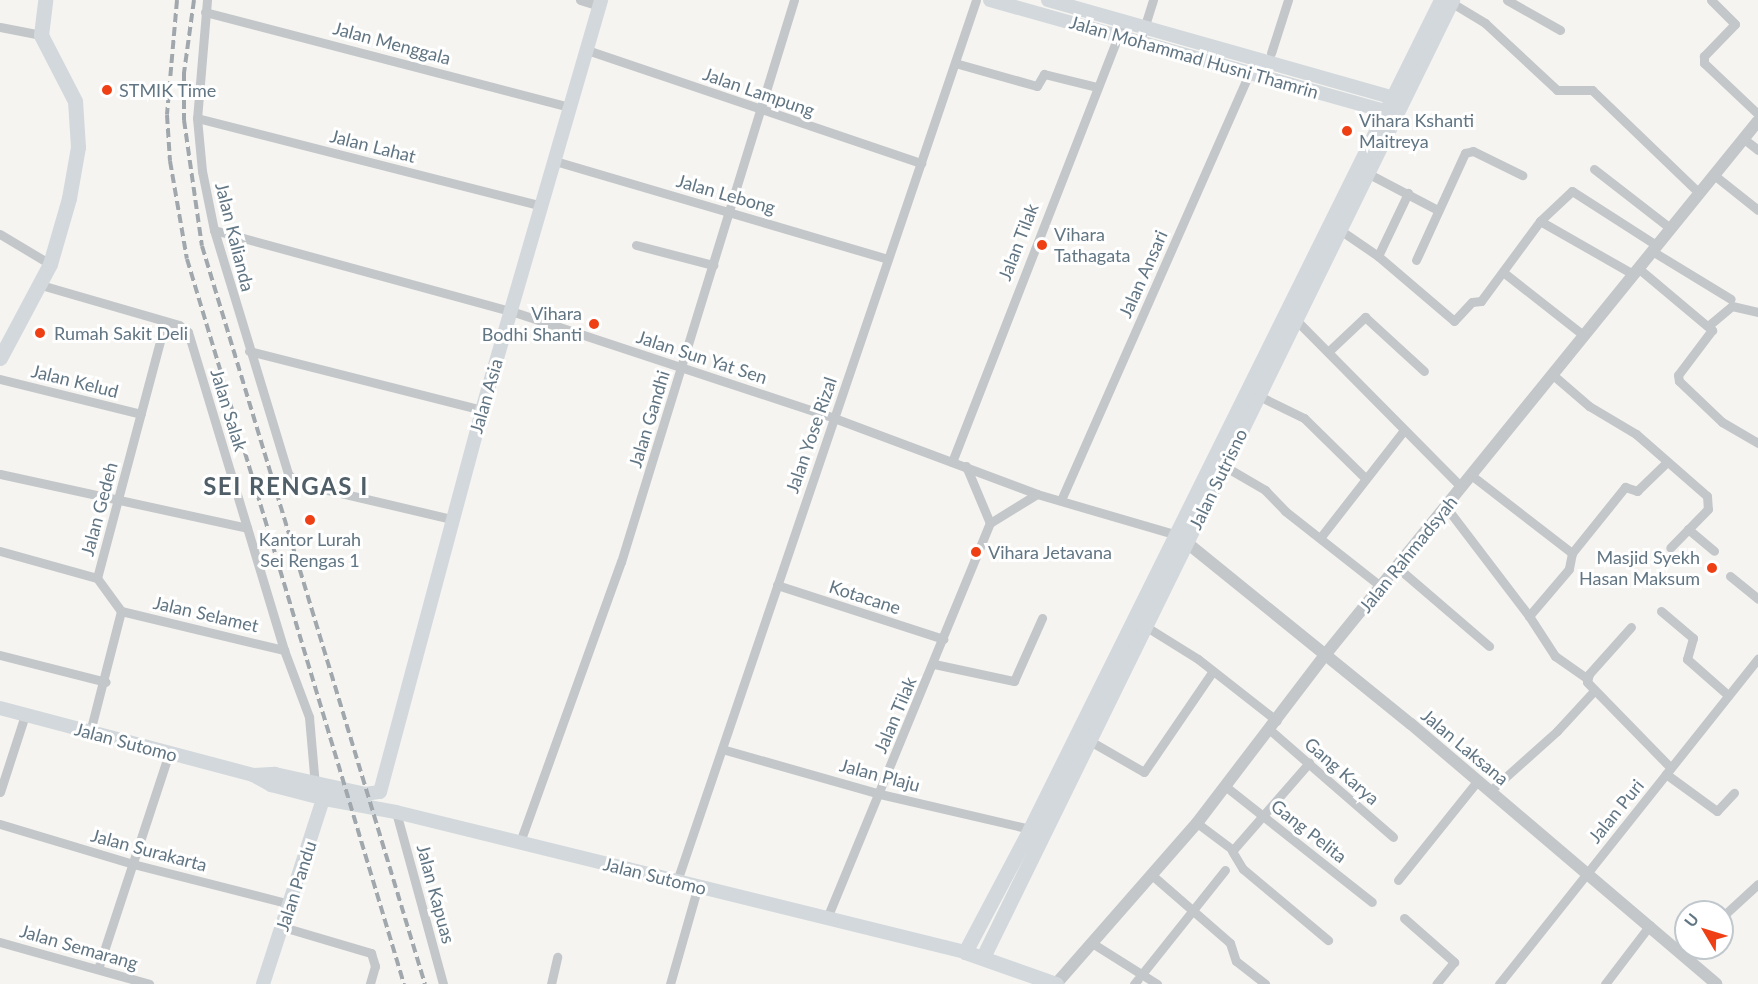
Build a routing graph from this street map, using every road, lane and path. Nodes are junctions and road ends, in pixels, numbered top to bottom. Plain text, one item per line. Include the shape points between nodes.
1 (45, 0) edge
2 (207, 0) edge
3 (580, 0) edge
4 (794, 0) edge
5 (976, 0) edge
6 (990, 0) edge
7 (1048, 0) edge
8 (1153, 0) edge
9 (1288, 0) edge
10 (1507, 0) edge
11 (1711, 0) edge
12 (1448, 1) edge
13 (601, 3) edge
14 (205, 12) junction
15 (1124, 20) junction
16 (1144, 26) junction
17 (0, 27) edge
18 (1560, 30) dead end
19 (1118, 34) junction
20 (41, 35) junction
21 (1140, 41) junction
22 (587, 50) junction
23 (1271, 53) dead end
24 (955, 63) junction
25 (1252, 68) junction
26 (1097, 87) junction
27 (1394, 106) junction
28 (571, 107) junction
29 (758, 109) junction
30 (1758, 114) edge
31 (197, 118) junction
32 (1758, 121) edge
33 (1743, 139) junction
34 (1758, 150) edge
35 (555, 161) junction
36 (921, 163) junction
37 (1594, 169) dead end
38 (1369, 174) junction
39 (1522, 175) dead end
40 (1714, 175) junction
41 (1408, 193) junction
42 (1699, 193) junction
43 (541, 206) junction
44 (1438, 210) junction
45 (1758, 210) edge
46 (728, 211) junction
47 (1540, 220) junction
48 (1670, 228) junction
49 (214, 230) junction
50 (1340, 230) junction
51 (0, 234) edge
52 (636, 245) dead end
53 (1654, 248) junction
54 (1378, 256) junction
55 (888, 259) junction
56 (1416, 260) dead end
57 (50, 264) junction
58 (713, 265) junction
59 (1635, 271) junction
60 (1503, 272) junction
61 (41, 285) junction
62 (1731, 299) dead end
63 (511, 311) junction
64 (1758, 312) edge
65 (1295, 319) junction
66 (165, 322) junction
67 (1708, 326) junction
68 (1583, 335) junction
69 (249, 351) junction
70 (1329, 351) junction
71 (0, 358) edge
72 (682, 369) junction
73 (1424, 371) dead end
74 (1553, 375) junction
75 (0, 379) edge
76 (1259, 396) junction
77 (482, 410) junction
78 (141, 414) junction
79 (834, 418) junction
80 (1404, 430) junction
81 (1758, 443) edge
82 (952, 462) junction
83 (1667, 462) junction
84 (966, 466) junction
85 (1224, 466) junction
86 (0, 474) edge
87 (1471, 475) junction
88 (1365, 478) junction
89 (1461, 487) junction
90 (1036, 494) junction
91 (119, 500) junction
92 (1061, 500) junction
93 (1446, 507) junction
94 (452, 519) junction
95 (990, 523) junction
96 (247, 528) junction
97 (1688, 529) junction
98 (1180, 538) junction
99 (1320, 538) junction
100 (1670, 548) dead end
101 (1714, 550) dead end
102 (0, 551) edge
103 (1572, 553) junction
104 (1398, 568) junction
105 (1730, 576) dead end
106 (97, 578) junction
107 (777, 585) junction
108 (1383, 588) junction
109 (1758, 599) edge
110 (121, 611) junction
111 (1661, 611) dead end
112 (1529, 616) junction
113 (1042, 618) dead end
114 (1146, 626) junction
115 (1631, 627) dead end
116 (943, 639) junction
117 (1489, 646) dead end
118 (284, 650) junction
119 (0, 655) edge
120 (1325, 656) junction
121 (1758, 658) edge
122 (934, 664) junction
123 (1213, 671) junction
124 (1587, 678) junction
125 (106, 682) junction
126 (1593, 692) junction
127 (1728, 695) junction
128 (0, 708) edge
129 (25, 715) junction
130 (1274, 726) junction
131 (90, 732) junction
132 (1090, 741) junction
133 (722, 749) junction
134 (169, 753) junction
135 (1309, 763) junction
136 (1668, 771) junction
137 (1478, 780) junction
138 (1225, 786) junction
139 (322, 791) junction
140 (1490, 791) junction
141 (0, 792) edge
142 (1734, 793) dead end
143 (378, 794) joint
144 (880, 794) junction
145 (396, 812) junction
146 (1264, 816) junction
147 (1197, 823) junction
148 (0, 824) edge
149 (1030, 829) junction
150 (1393, 837) dead end
151 (520, 842) junction
152 (1232, 851) junction
153 (133, 864) junction
154 (1225, 870) dead end
155 (1153, 876) junction
156 (1585, 876) junction
157 (1398, 880) dead end
158 (677, 881) junction
159 (1758, 884) edge
160 (698, 886) junction
161 (1372, 902) dead end
162 (290, 904) junction
163 (1734, 906) edge
164 (1192, 911) junction
165 (827, 918) junction
166 (1404, 918) dead end
167 (1650, 925) junction
168 (284, 927) junction
169 (1328, 940) dead end
170 (0, 942) edge
171 (1674, 942) edge
172 (1092, 943) junction
173 (965, 952) junction
174 (556, 957) dead end
175 (983, 957) junction
176 (1696, 960) edge
177 (98, 969) junction
178 (1138, 979) edge
179 (149, 984) edge
180 (263, 984) edge
181 (370, 984) edge
182 (443, 984) edge
183 (551, 984) edge
184 (670, 984) edge
185 (1056, 984) edge
186 (1157, 984) edge
187 (1264, 984) edge
188 (1436, 984) edge
189 (1499, 984) edge
190 (1605, 984) edge
191 (1716, 984) edge

1 - 20 main road
2 - 14 street, Jalan Kalianda
3 - 13 street
4 - 29 street, Jalan Gandhi
5 - 24 street, Jalan Yose Rizal
6 - 19 main road, Jalan Mohammad Husni Thamrin
7 - 15 main road, Jalan Mohammad Husni Thamrin
8 - 16 street
9 - 23 street
10 - 18 street
11 - 30 street via 1735,24 1704,56 1704,63
12 - 27 main road, Jalan Sutrisno
12 - 42 street via 1485,23 1557,90 1592,90
13 - 22 main road, Jalan Asia
14 - 28 street, Jalan Menggala
14 - 31 street, Jalan Kalianda
15 - 16 main road, Jalan Mohammad Husni Thamrin
15 - 19 street
16 - 21 street
16 - 25 main road, Jalan Mohammad Husni Thamrin
17 - 20 street
19 - 21 main road, Jalan Mohammad Husni Thamrin
19 - 26 street, Jalan Tilak
20 - 57 main road via 72,94 78,125 69,198
21 - 25 main road, Jalan Mohammad Husni Thamrin
22 - 28 main road, Jalan Asia
22 - 29 street, Jalan Lampung
24 - 26 street via 1037,86 1044,74
24 - 36 street, Jalan Yose Rizal
25 - 27 main road, Jalan Mohammad Husni Thamrin
25 - 92 street, Jalan Ansari
26 - 82 street, Jalan Tilak
27 - 38 main road, Jalan Sutrisno
27 - 98 main road, Jalan Sutrisno
28 - 35 main road, Jalan Asia
29 - 36 street, Jalan Lampung
29 - 46 street, Jalan Gandhi
31 - 43 street, Jalan Lahat
31 - 49 street, Jalan Kalianda via 202,171
32 - 33 street, Jalan Rahmadsyah
33 - 34 street
33 - 40 street, Jalan Rahmadsyah
35 - 43 main road, Jalan Asia
35 - 46 street, Jalan Lebong
36 - 55 street, Jalan Yose Rizal
37 - 48 street
38 - 41 street
38 - 50 main road, Jalan Sutrisno
39 - 44 street via 1469,151 1461,159
40 - 42 street, Jalan Rahmadsyah
40 - 45 street
41 - 44 street
41 - 54 street
42 - 48 street, Jalan Rahmadsyah
43 - 63 main road, Jalan Asia
44 - 56 street
46 - 55 street, Jalan Lebong
46 - 58 street, Jalan Gandhi
47 - 53 street via 1572,191
47 - 59 street
47 - 60 street
48 - 53 street, Jalan Rahmadsyah
49 - 63 street, Jalan Sun Yat Sen
49 - 69 street, Jalan Kalianda
50 - 54 street
50 - 65 main road, Jalan Sutrisno
51 - 57 street
52 - 58 street
53 - 59 street, Jalan Rahmadsyah
53 - 62 street
54 - 60 street via 1454,321 1472,302 1481,301
55 - 79 street, Jalan Yose Rizal
57 - 61 main road
58 - 72 street, Jalan Gandhi
59 - 67 street
59 - 68 street, Jalan Rahmadsyah
60 - 68 street
61 - 66 street, Jalan Salak
61 - 71 main road
63 - 72 street, Jalan Sun Yat Sen
63 - 77 main road, Jalan Asia
64 - 67 street via 1732,306
65 - 70 street
65 - 76 main road, Jalan Sutrisno
66 - 78 street, Jalan Gedeh
66 - 96 street, Jalan Salak via 188,332
67 - 81 street via 1712,332 1677,378 1722,422
68 - 74 street, Jalan Rahmadsyah
69 - 77 street
69 - 94 street, Jalan Kalianda via 288,474 298,483
70 - 73 street via 1365,317
70 - 80 street
72 - 79 street, Jalan Sun Yat Sen
72 - 151 street, Jalan Gandhi via 621,562
74 - 83 street via 1589,406 1636,434
74 - 87 street, Jalan Rahmadsyah
75 - 78 street, Jalan Kelud
76 - 85 main road, Jalan Sutrisno
76 - 88 street via 1304,418
77 - 94 main road, Jalan Asia
78 - 91 street, Jalan Gedeh
79 - 82 street, Jalan Sun Yat Sen
79 - 107 street, Jalan Yose Rizal
80 - 88 street
80 - 89 street
82 - 84 street, Jalan Sun Yat Sen
83 - 97 street via 1710,502
83 - 103 street via 1637,491 1625,487
84 - 90 street, Jalan Sun Yat Sen
84 - 95 street
85 - 98 main road, Jalan Sutrisno
85 - 99 street via 1265,490
86 - 91 street
87 - 89 street, Jalan Rahmadsyah
87 - 103 street
88 - 99 street
89 - 93 street, Jalan Rahmadsyah
90 - 92 street, Jalan Sun Yat Sen
90 - 95 street
91 - 96 street
91 - 106 street, Jalan Gedeh
92 - 98 street, Jalan Sun Yat Sen
93 - 104 street, Jalan Rahmadsyah
93 - 112 street
94 - 143 main road, Jalan Asia
95 - 116 street, Jalan Tilak
96 - 118 street, Jalan Salak
97 - 100 street
97 - 101 street
98 - 114 main road, Jalan Sutrisno
98 - 120 street, Jalan Laksana
98 - 149 main road, Jalan Sutrisno
99 - 108 street
102 - 106 street
103 - 112 street via 1569,569
104 - 108 street, Jalan Rahmadsyah
104 - 117 street
105 - 109 street
106 - 110 street, Jalan Gedeh
107 - 116 street, Kotacane
107 - 133 street, Jalan Yose Rizal
108 - 120 street, Jalan Rahmadsyah
110 - 118 street, Jalan Selamet
110 - 125 street
111 - 127 street via 1693,638 1687,659
112 - 124 street via 1562,663
113 - 122 street via 1014,681
114 - 123 street, Gang Karya
114 - 132 main road, Jalan Sutrisno
115 - 124 street
116 - 122 street, Jalan Tilak
118 - 139 street, Jalan Salak via 309,717
119 - 125 street
120 - 130 street, Jalan Rahmadsyah
120 - 137 street, Jalan Laksana
121 - 127 street, Jalan Puri
122 - 144 street, Jalan Tilak
123 - 130 street, Gang Karya
123 - 132 street via 1144,772
124 - 126 street
125 - 131 street
126 - 136 street via 1601,694
126 - 140 street via 1557,731
127 - 136 street, Jalan Puri
128 - 129 main road, Jalan Sutomo
129 - 131 main road, Jalan Sutomo
129 - 141 street
130 - 135 street, Gang Karya
130 - 138 street, Jalan Rahmadsyah
131 - 134 main road, Jalan Sutomo
132 - 175 main road, Jalan Sutrisno
133 - 144 street, Jalan Plaju
133 - 158 street, Jalan Yose Rizal
134 - 139 main road, Jalan Sutomo via 253,775 274,774
134 - 153 street
135 - 146 street
135 - 150 street, Gang Karya
136 - 142 street via 1717,811
136 - 156 street, Jalan Puri
137 - 140 street, Jalan Laksana
137 - 157 street
138 - 146 street, Gang Pelita
138 - 147 street, Jalan Rahmadsyah
139 - 143 main road, Jalan Sutomo
139 - 145 main road, Jalan Sutomo
139 - 162 main road, Jalan Pandu
140 - 156 street, Jalan Laksana
144 - 149 street, Jalan Plaju
144 - 165 street, Jalan Tilak
145 - 151 main road, Jalan Sutomo
145 - 182 street, Jalan Kapuas
146 - 152 street
146 - 161 street, Gang Pelita
147 - 152 street
147 - 155 street, Jalan Rahmadsyah
148 - 153 street, Jalan Surakarta
149 - 173 main road, Jalan Sutrisno
151 - 158 main road, Jalan Sutomo
152 - 169 street via 1243,869
153 - 162 street, Jalan Surakarta
153 - 177 street
154 - 164 street
155 - 164 street
155 - 172 street, Jalan Rahmadsyah
156 - 167 street, Jalan Laksana
156 - 189 street, Jalan Puri
158 - 160 main road, Jalan Sutomo
159 - 163 street
160 - 165 main road, Jalan Sutomo
160 - 184 street
162 - 168 main road, Jalan Pandu
164 - 178 street
164 - 187 street via 1230,943 1236,961
165 - 173 main road, Jalan Sutomo
166 - 188 street via 1454,962
167 - 171 street, Jalan Laksana
167 - 190 street
168 - 180 main road, Jalan Pandu
168 - 181 street via 371,953 375,966
170 - 177 street, Jalan Semarang
172 - 178 street
172 - 185 street, Jalan Rahmadsyah
173 - 175 main road, Jalan Sutomo
174 - 183 street
175 - 185 main road, Jalan Sutomo
176 - 191 street, Jalan Laksana
177 - 179 street, Jalan Semarang
178 - 186 street

